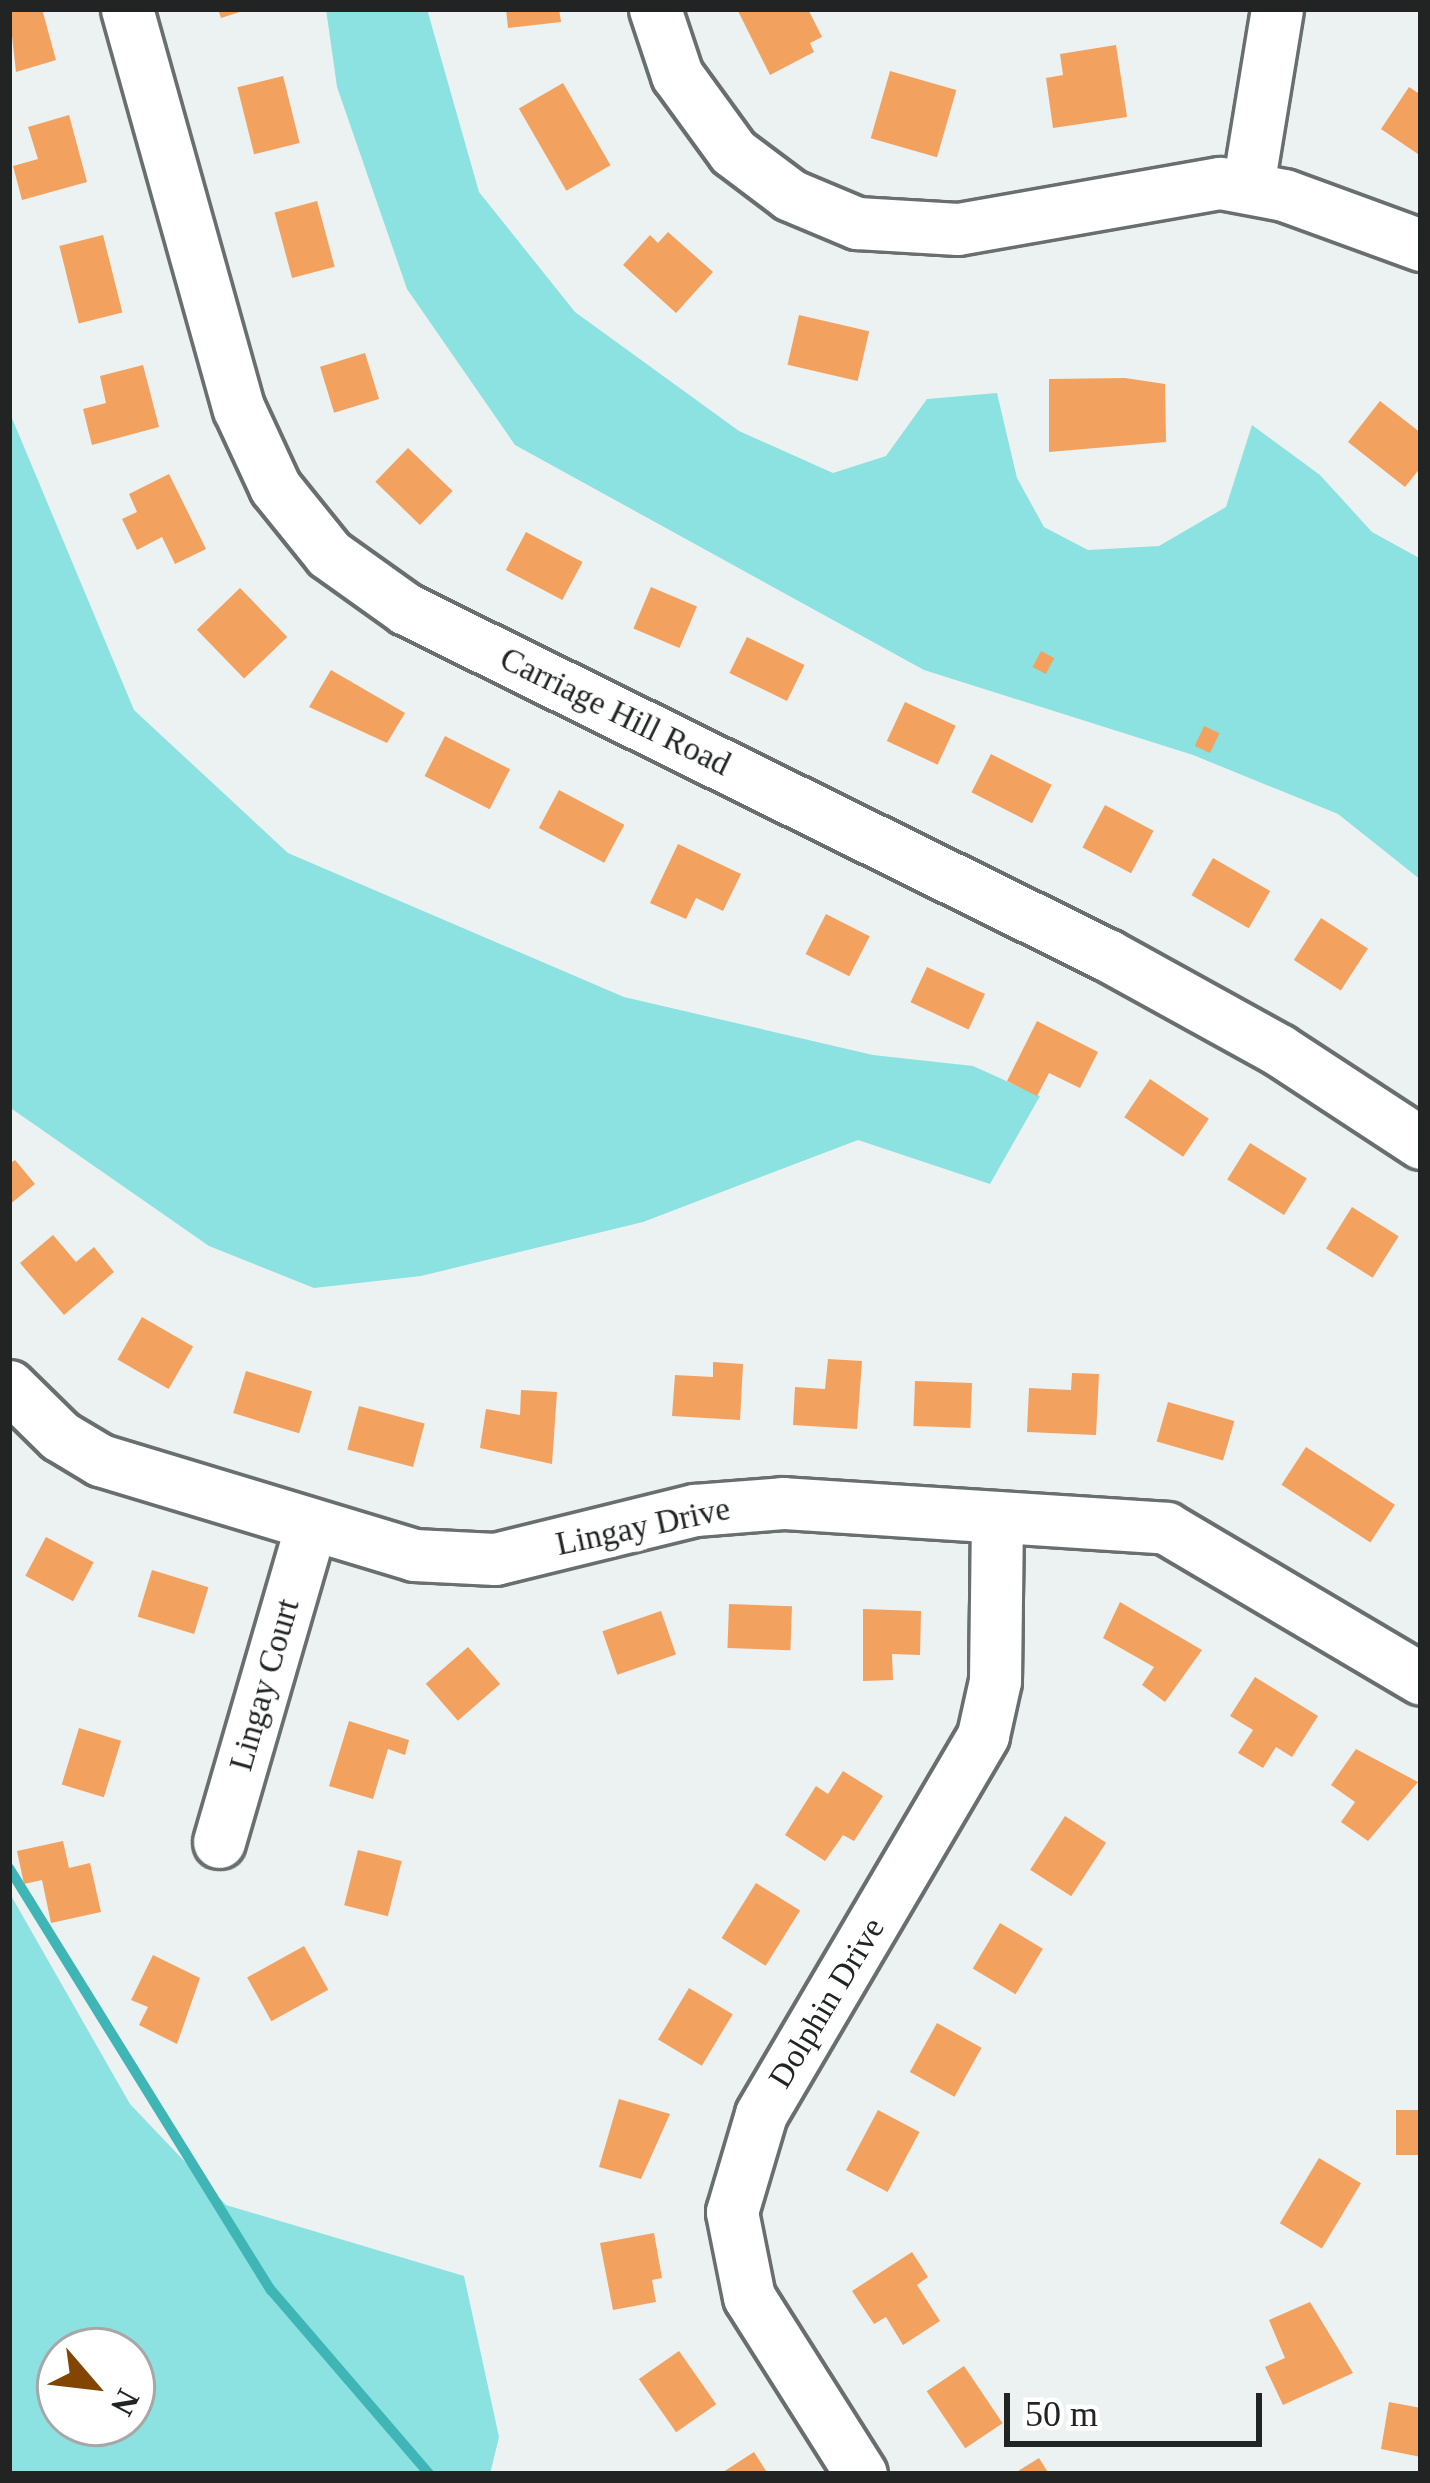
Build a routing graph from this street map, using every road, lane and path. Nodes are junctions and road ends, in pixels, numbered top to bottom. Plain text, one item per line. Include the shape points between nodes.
1 (127, 9) edge
2 (655, 9) edge
3 (1277, 9) edge
4 (1248, 186) junction
5 (1421, 245) edge
6 (1421, 1143) edge
7 (9, 1386) edge
8 (997, 1517) junction
9 (310, 1528) junction
10 (1421, 1678) edge
11 (219, 1842) dead end
12 (860, 2474) edge

1 - 6 street, Carriage Hill Road via 239,409 275,487 329,554 406,609 1107,955 1279,1050
2 - 4 street via 677,75 734,152 790,195 857,223 958,229 1192,186
3 - 4 street
4 - 5 street
7 - 9 street, Lingay Drive via 60,1436 100,1460
8 - 9 street, Lingay Drive via 783,1504 695,1510 461,1560
8 - 10 street, Lingay Drive via 1166,1528
8 - 12 street, Dolphin Drive via 994,1681 983,1735 771,2096 732,2212 749,2297
9 - 11 street, Lingay Court

